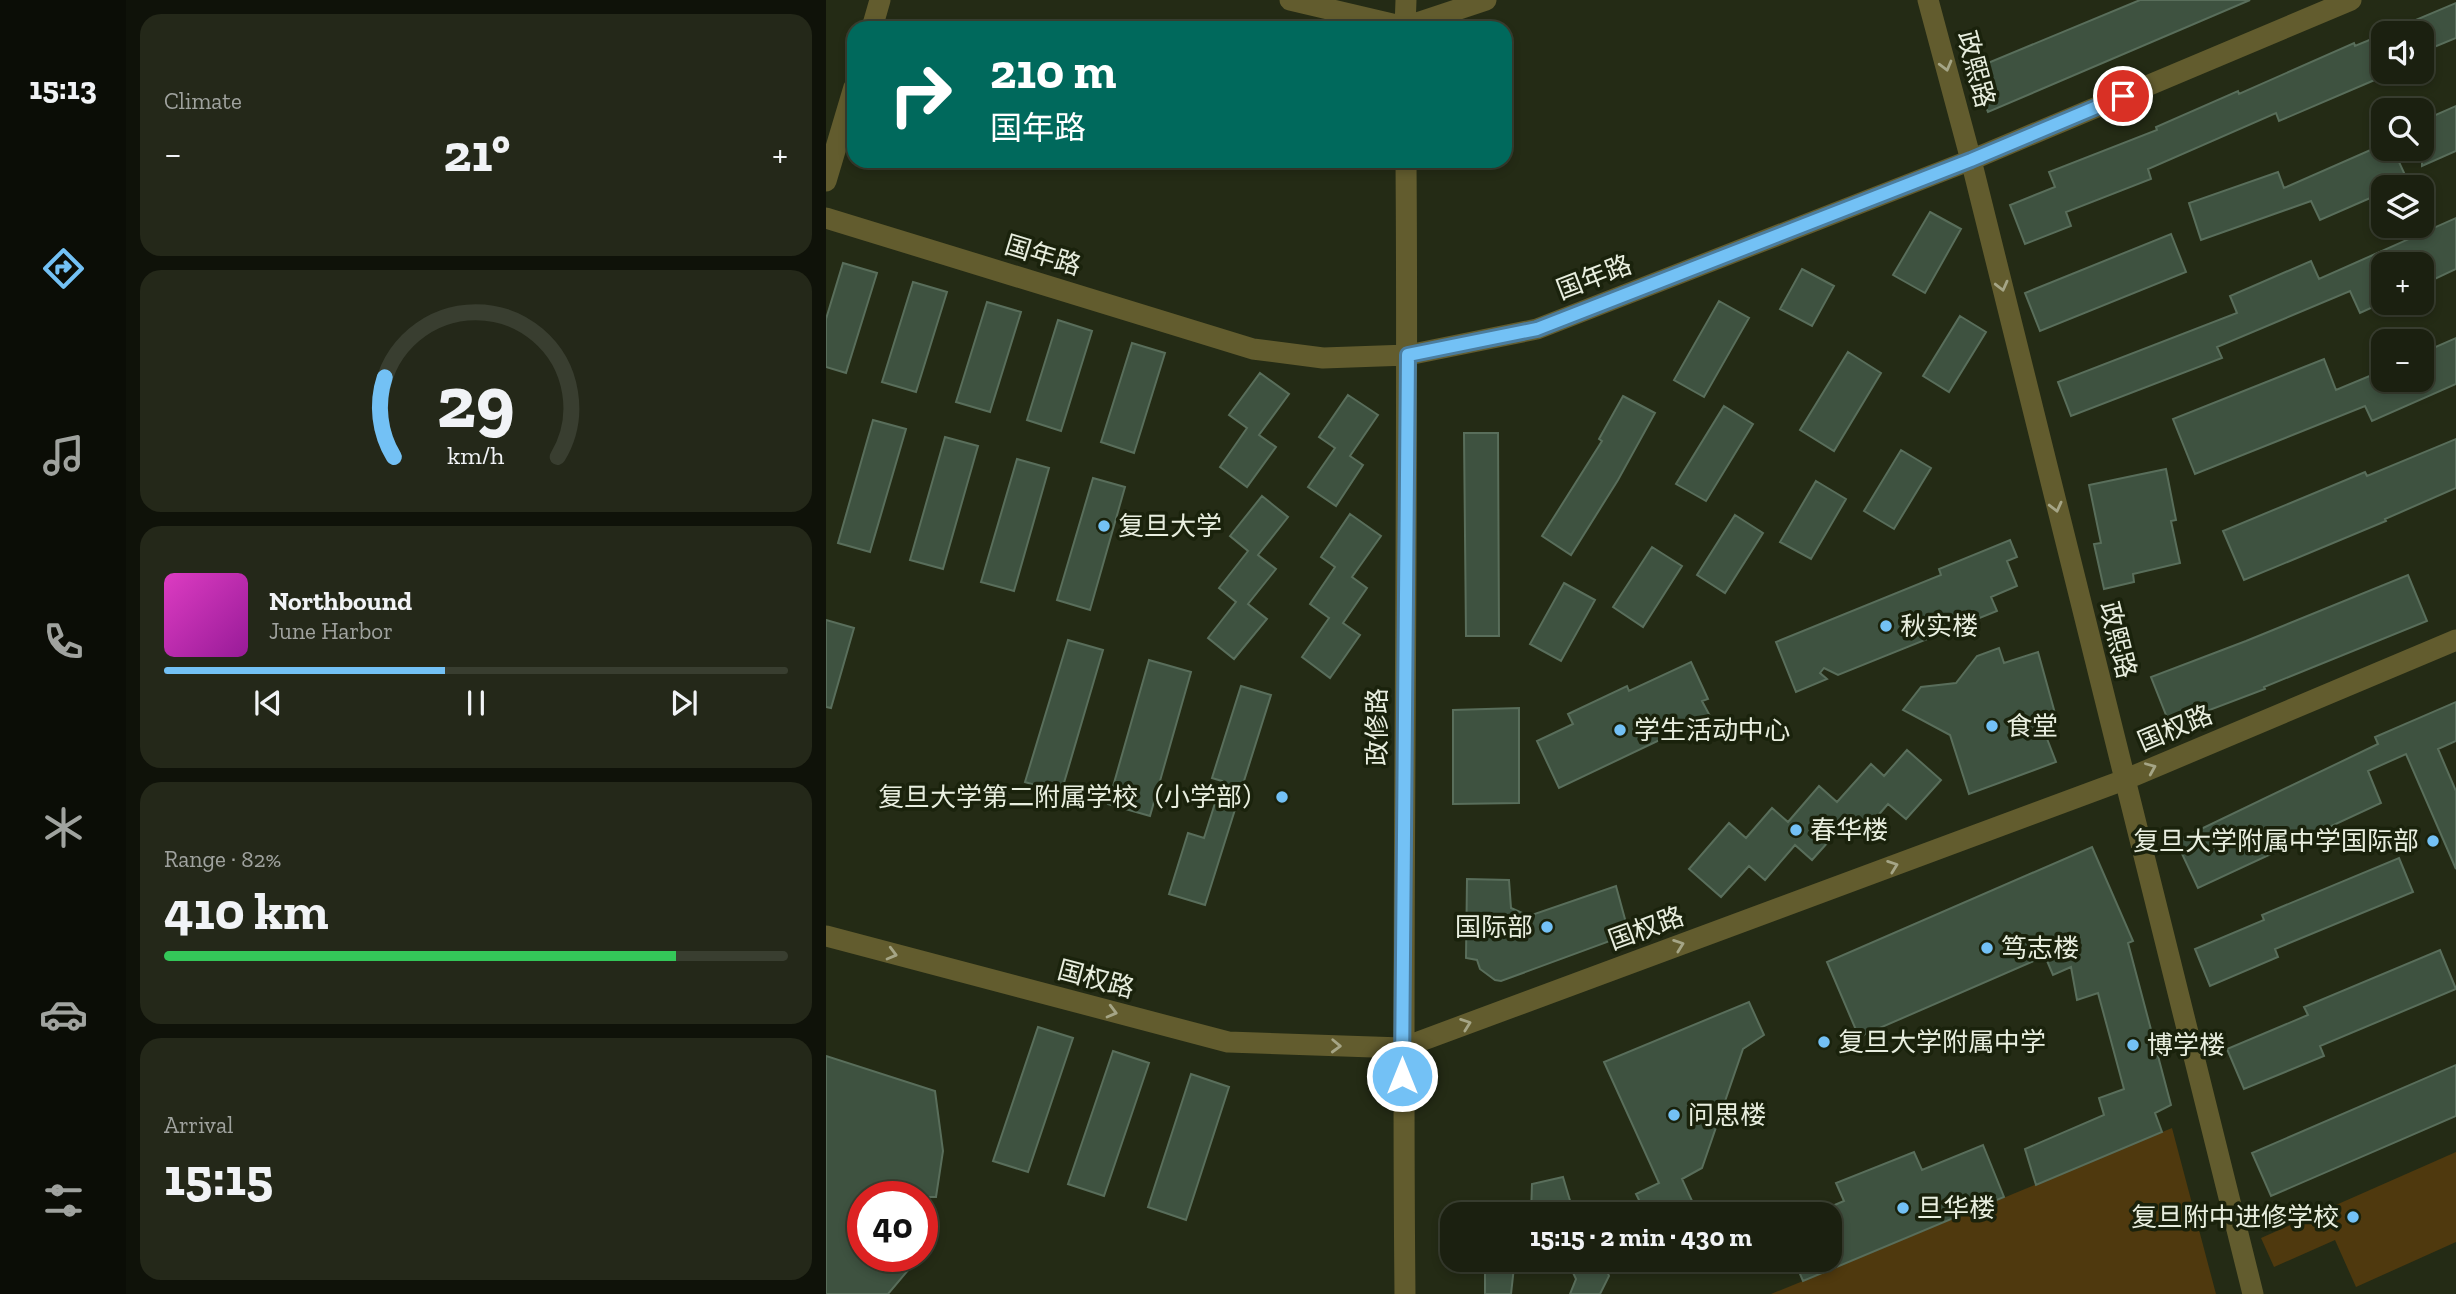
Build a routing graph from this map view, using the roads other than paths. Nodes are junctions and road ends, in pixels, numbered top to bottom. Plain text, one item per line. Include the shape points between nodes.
1 (880, 0) edge
2 (1290, 0) edge
3 (1406, 0) edge
4 (1486, 0) edge
5 (1928, 0) edge
6 (2351, 0) edge
7 (874, 21) edge
8 (1376, 21) edge
9 (1405, 21) edge
10 (1425, 21) edge
11 (847, 110) edge
12 (1971, 160) junction
13 (1406, 168) edge
14 (826, 181) edge
15 (826, 218) edge
16 (1408, 355) junction
17 (2456, 640) edge
18 (2124, 780) junction
19 (826, 936) edge
20 (1402, 1048) junction
21 (1405, 1294) edge
22 (2253, 1294) edge

1 - 7 street
2 - 8 street
3 - 9 street
4 - 10 street
5 -> 12 street, 政熙路
6 - 12 street, 国年路
11 - 14 street
12 - 16 street, 国年路 via 1537,329
12 -> 18 street, 政熙路
13 - 16 street, 政修路
15 - 16 street, 国年路 via 1253,349 1323,358
16 - 20 street, 政修路
18 -> 17 street, 国权路
20 -> 18 street, 国权路
18 - 22 street, 政熙路
19 -> 20 street, 国权路 via 1228,1042
20 - 21 street, 政修路

